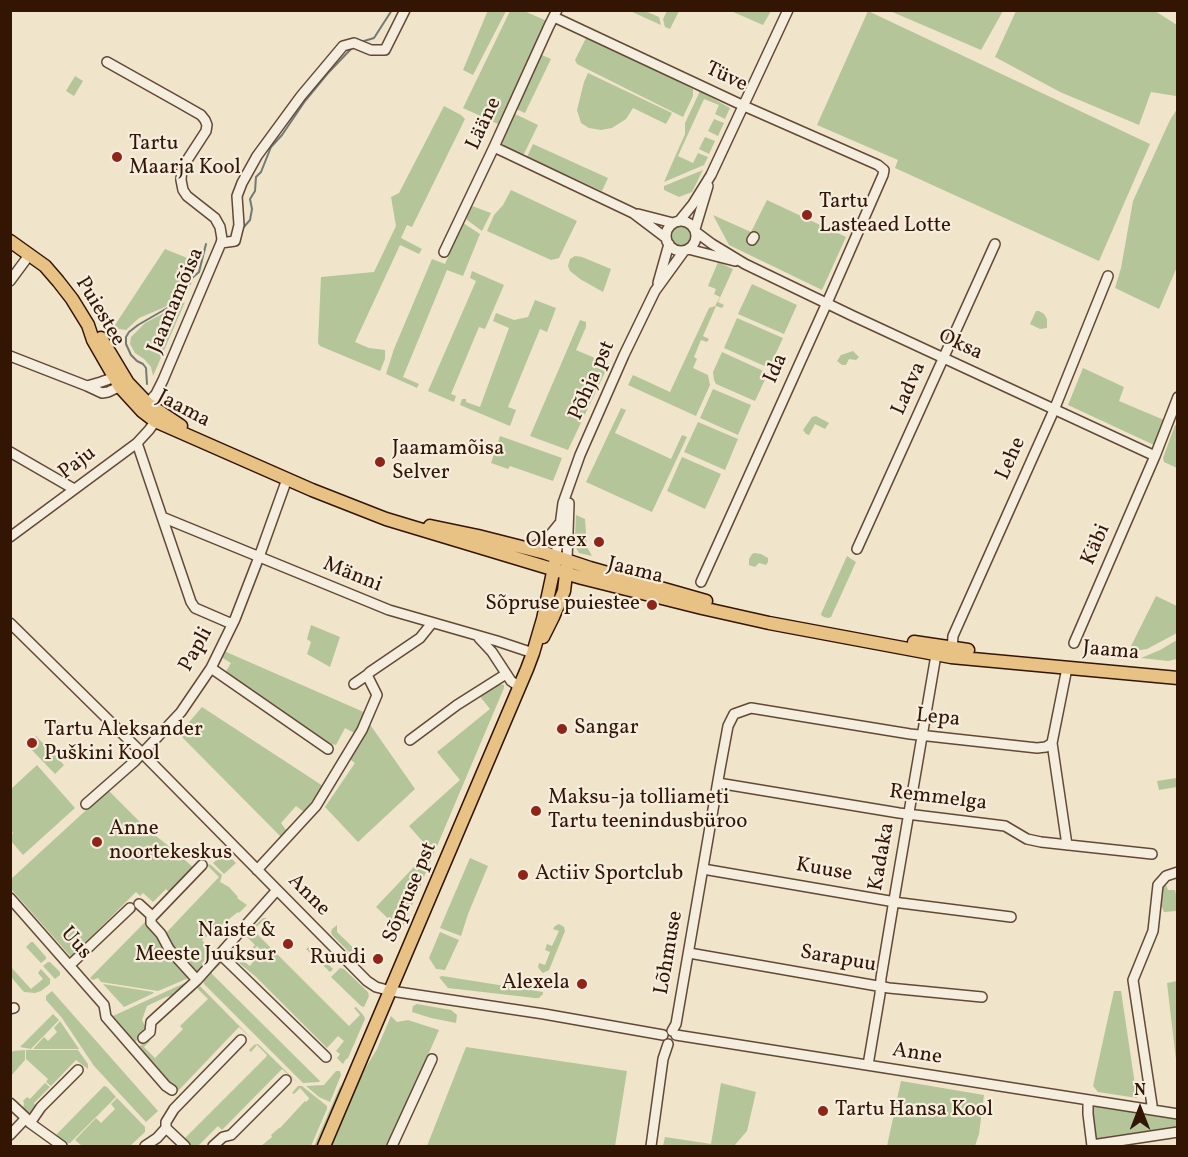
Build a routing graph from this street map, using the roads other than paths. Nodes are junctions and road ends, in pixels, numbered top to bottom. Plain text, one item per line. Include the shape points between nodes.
1 (405, 10) edge
2 (788, 10) edge
3 (556, 14) edge
4 (107, 62) dead end
5 (744, 106) junction
6 (494, 147) junction
7 (884, 170) joint
8 (711, 176) junction
9 (633, 213) junction
10 (676, 221) junction
11 (696, 231) junction
12 (10, 241) edge
13 (667, 241) junction
14 (221, 243) junction
15 (995, 244) dead end
16 (686, 250) junction
17 (444, 252) dead end
18 (30, 254) junction
19 (745, 264) junction
20 (1108, 276) dead end
21 (10, 280) edge
22 (655, 291) junction
23 (827, 303) junction
24 (10, 356) edge
25 (944, 358) junction
26 (122, 380) junction
27 (1178, 397) edge
28 (145, 407) junction
29 (1054, 410) junction
30 (158, 417) junction
31 (137, 443) junction
32 (10, 452) edge
33 (1154, 459) junction
34 (287, 479) junction
35 (568, 488) junction
36 (74, 489) junction
37 (162, 517) junction
38 (560, 522) junction
39 (10, 537) edge
40 (527, 548) junction
41 (857, 549) dead end
42 (260, 557) junction
43 (561, 565) junction
44 (701, 582) dead end
45 (10, 622) edge
46 (432, 623) junction
47 (232, 624) junction
48 (477, 636) junction
49 (497, 641) junction
50 (1074, 643) dead end
51 (492, 652) junction
52 (951, 652) junction
53 (533, 653) junction
54 (936, 655) junction
55 (211, 668) junction
56 (1067, 668) junction
57 (1178, 669) edge
58 (506, 674) junction
59 (368, 675) junction
60 (1178, 678) edge
61 (354, 684) dead end
62 (520, 687) junction
63 (744, 710) joint
64 (922, 736) junction
65 (410, 740) dead end
66 (1052, 743) junction
67 (328, 749) dead end
68 (142, 753) junction
69 (718, 783) junction
70 (86, 804) dead end
71 (909, 814) junction
72 (1067, 845) junction
73 (1152, 854) dead end
74 (202, 865) dead end
75 (703, 869) junction
76 (257, 870) junction
77 (1178, 872) edge
78 (277, 891) junction
79 (10, 898) edge
80 (894, 902) junction
81 (1011, 917) dead end
82 (151, 918) junction
83 (688, 952) junction
84 (220, 954) junction
85 (70, 965) junction
86 (196, 980) junction
87 (881, 986) junction
88 (391, 992) junction
89 (981, 997) dead end
90 (670, 1036) junction
91 (143, 1038) dead end
92 (241, 1040) dead end
93 (326, 1057) dead end
94 (432, 1059) dead end
95 (868, 1065) junction
96 (78, 1070) dead end
97 (286, 1080) dead end
98 (172, 1090) dead end
99 (1088, 1100) junction
100 (10, 1103) edge
101 (1152, 1110) junction
102 (1178, 1114) edge
103 (28, 1120) junction
104 (166, 1128) junction
105 (1178, 1132) edge
106 (10, 1135) edge
107 (62, 1146) edge
108 (145, 1146) edge
109 (185, 1146) edge
110 (213, 1146) edge
111 (324, 1146) edge
112 (392, 1146) edge
113 (651, 1146) edge
114 (1092, 1146) edge

1 - 14 street, Jaamamõisa via 385,50 371,50 354,43 343,46 301,96 242,183 237,196 236,241
2 - 5 street
3 - 5 street, Tüve
3 - 6 street, Lääne
4 - 14 street via 205,120 206,131 182,168 181,180 187,196 215,218
5 - 7 street, Tüve
5 - 8 street
6 - 9 street
6 - 17 street, Lääne
7 - 23 street, Ida
8 - 10 street
8 - 11 street
9 - 10 street
9 - 13 street
10 - 11 street via 689,222
10 - 13 street via 666,231
11 - 16 street via 696,240
11 - 19 street, Oksa
12 - 18 main road, Puiestee
13 - 16 street via 675,250
13 - 22 street, Põhja pst
14 - 28 street, Jaamamõisa via 163,380
15 - 25 street, Ladva
16 - 19 street, Oksa
16 - 22 street, Põhja pst
18 - 21 street
18 - 26 main road, Puiestee via 72,299 93,340
19 - 23 street, Oksa
20 - 29 street, Lehe
22 - 35 street, Põhja pst
23 - 25 street, Oksa
23 - 44 street, Ida
24 - 26 street via 102,393
25 - 29 street, Oksa
25 - 41 street, Ladva
26 - 28 main road, Jaama
27 - 33 street, Käbi
28 - 30 main road, Jaama
29 - 33 street, Oksa
29 - 52 street, Lehe via 953,636
30 - 31 street, Paju
30 - 34 main road, Jaama
30 - 40 main road, Jaama via 386,513
31 - 36 street, Paju
31 - 37 street
32 - 36 street
33 - 50 street, Käbi
34 - 42 street, Papli
34 - 43 main road, Jaama via 394,522
35 - 38 street, Põhja pst
35 - 43 street, Põhja pst
36 - 39 street, Paju
37 - 42 street, Männi
37 - 47 street via 191,602 195,608
38 - 40 street via 546,540
38 - 43 street, Põhja pst
40 - 43 main road, Jaama
42 - 46 street, Männi via 389,610
42 - 47 street, Papli
43 - 52 main road, Jaama via 770,617
43 - 53 main road, Sõpruse pst
43 - 54 main road, Jaama via 582,579 702,608
45 - 68 street, Anne
46 - 48 street, Männi
46 - 59 street via 420,638
47 - 55 street, Papli
48 - 49 street, Männi
48 - 51 street
49 - 51 street
49 - 53 street, Männi
51 - 58 street
52 - 54 main road, Jaama
52 - 56 main road, Jaama
52 - 57 main road, Jaama
53 - 62 main road, Sõpruse pst
54 - 64 street, Kadaka
55 - 67 street
55 - 68 street, Papli via 181,712
56 - 60 main road, Jaama
56 - 66 street
58 - 62 street
58 - 65 street
59 - 61 street
59 - 76 street via 377,695 362,730 311,812
62 - 88 main road, Sõpruse pst
63 - 64 street, Lepa
63 - 69 street, Lõhmuse via 734,714 728,726
64 - 66 street, Lepa via 1037,748
64 - 71 street, Kadaka
66 - 72 street
68 - 70 street, Papli
68 - 76 street, Anne
69 - 71 street, Remmelga
69 - 75 street, Lõhmuse
71 - 72 street, Remmelga via 1005,826 1027,839
71 - 80 street, Kadaka
72 - 73 street, Remmelga
74 - 82 street
75 - 80 street, Kuuse
75 - 83 street, Lõhmuse
76 - 78 street, Anne
77 - 101 street via 1166,876 1158,885 1153,931 1133,980
78 - 84 street
78 - 88 street, Anne via 367,981
79 - 85 street, Uus
80 - 81 street, Kuuse
80 - 87 street, Kadaka
82 - 85 street via 134,906
82 - 86 street via 169,949
83 - 87 street, Sarapuu
83 - 90 street, Lõhmuse via 677,1020
84 - 86 street
84 - 93 street
85 - 98 street, Uus via 104,1005 106,1017
86 - 91 street via 151,1022 150,1032
87 - 89 street, Sarapuu
87 - 95 street, Kadaka
88 - 90 street, Anne
88 - 111 main road, Sõpruse pst
90 - 95 street, Anne
90 - 113 street, Lõhmuse
92 - 104 street via 174,1109
94 - 112 street
95 - 99 street, Anne
96 - 103 street
97 - 110 street via 231,1135
99 - 101 street, Anne
99 - 114 street
100 - 103 street
101 - 102 street, Anne
103 - 106 street
103 - 107 street
104 - 108 street
104 - 109 street
105 - 114 street

